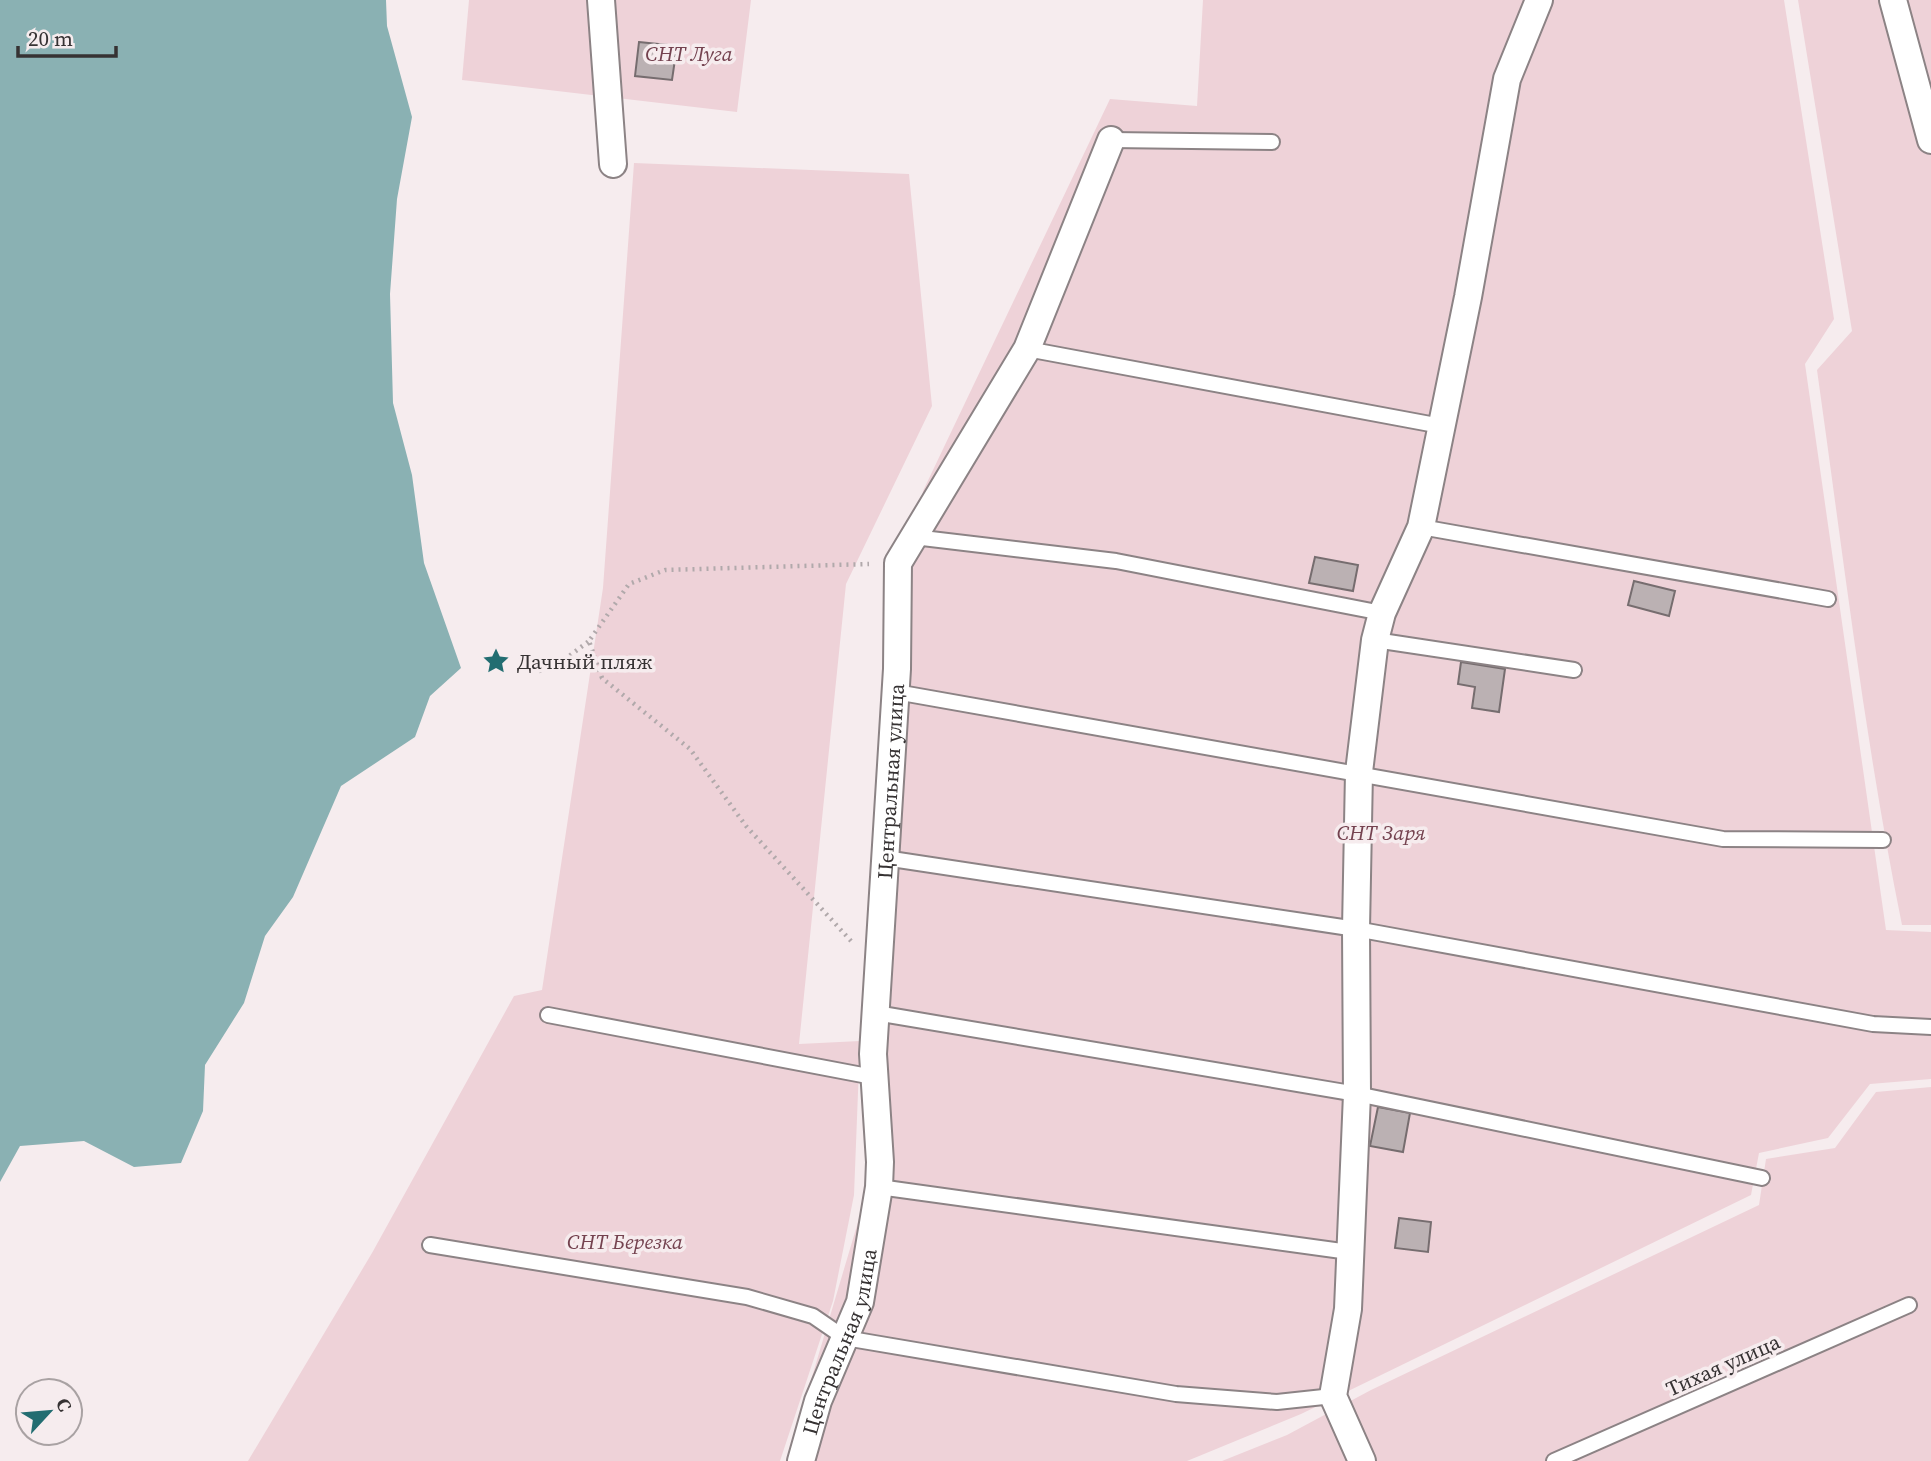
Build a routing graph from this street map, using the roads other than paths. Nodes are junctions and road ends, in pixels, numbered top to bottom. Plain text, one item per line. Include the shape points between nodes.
1 (601, 0) edge
2 (1539, 0) edge
3 (1893, 0) edge
4 (1111, 140) joint
5 (1931, 140) edge
6 (1272, 142) dead end
7 (613, 164) dead end
8 (1027, 349) junction
9 (1441, 426) junction
10 (1421, 527) junction
11 (914, 537) junction
12 (1828, 599) dead end
13 (1382, 613) junction
14 (1375, 640) junction
15 (1574, 670) dead end
16 (896, 692) junction
17 (1359, 772) junction
18 (1883, 840) dead end
19 (885, 858) junction
20 (1356, 929) junction
21 (876, 1013) junction
22 (548, 1014) dead end
23 (1931, 1027) edge
24 (873, 1077) junction
25 (1357, 1094) junction
26 (1762, 1178) dead end
27 (880, 1187) junction
28 (430, 1245) dead end
29 (1349, 1252) junction
30 (1909, 1305) dead end
31 (845, 1338) junction
32 (1333, 1396) junction
33 (801, 1461) edge
34 (1362, 1461) edge
35 (1554, 1461) edge

1 - 7 street
2 - 9 street via 1507,79
3 - 5 street
4 - 6 lane
4 - 8 street
8 - 9 lane
8 - 11 street
9 - 10 street
10 - 12 lane
10 - 13 street
11 - 13 lane via 1116,561
11 - 16 street, Центральная улица via 898,563
13 - 14 street
14 - 15 lane
14 - 17 street
16 - 17 lane
16 - 19 street, Центральная улица
17 - 18 lane via 1723,839
17 - 20 street
19 - 20 lane
19 - 21 street, Центральная улица
20 - 23 lane via 1873,1024
20 - 25 street
21 - 24 street, Центральная улица
21 - 25 lane
22 - 24 lane
24 - 27 street, Центральная улица
25 - 26 lane
25 - 29 street
27 - 29 lane
27 - 31 street, Центральная улица via 860,1302
28 - 31 lane via 747,1297 813,1316
29 - 32 street via 1348,1309
30 - 35 lane, Тихая улица
31 - 32 lane via 1176,1394 1277,1402
31 - 33 street, Центральная улица via 818,1401
32 - 34 street

